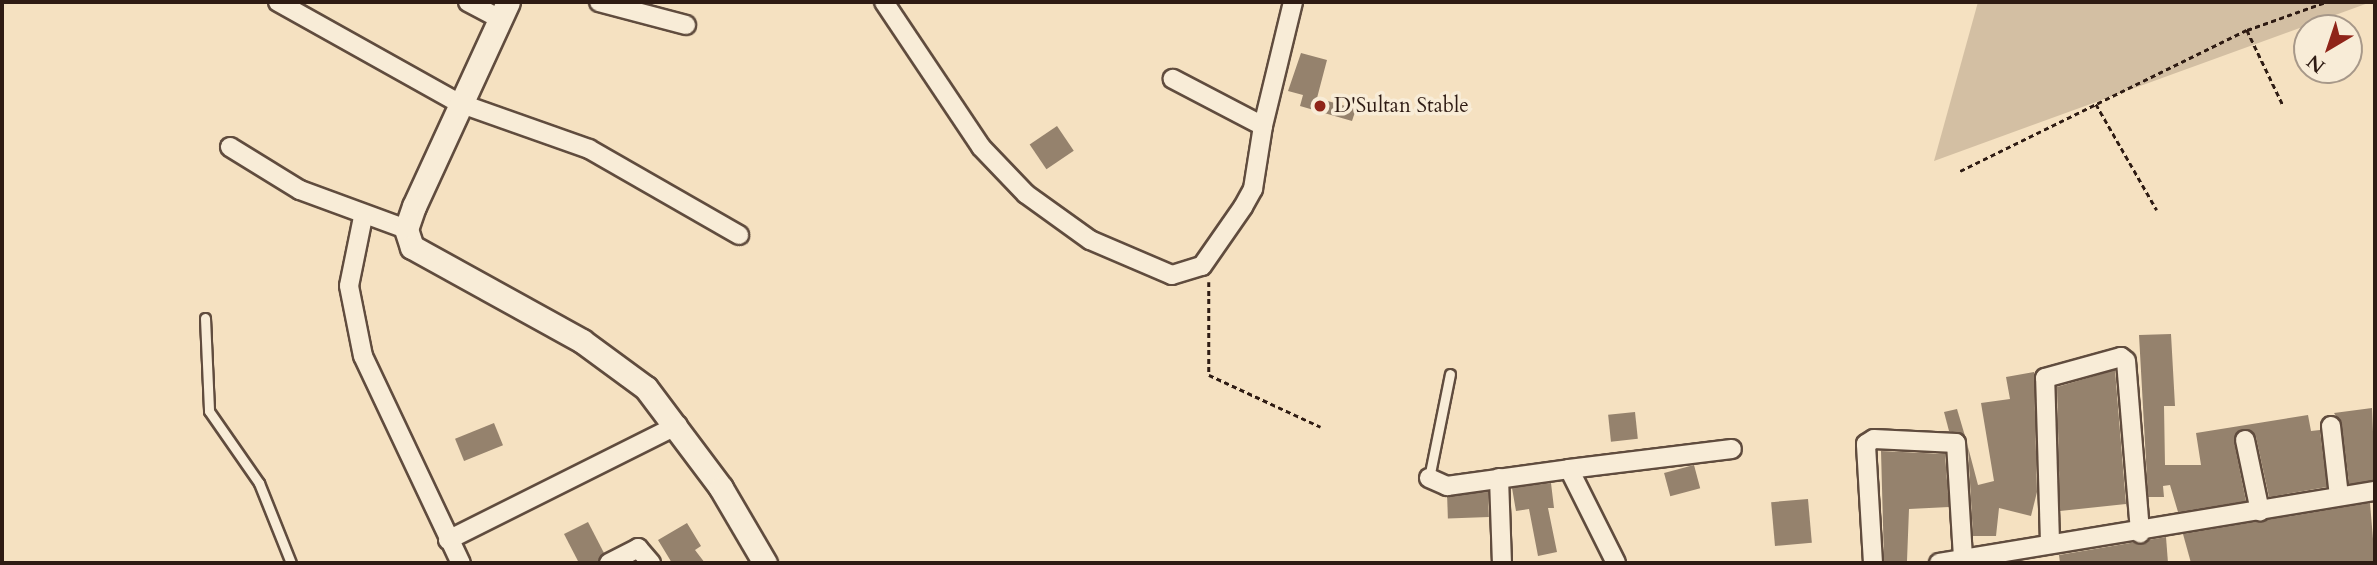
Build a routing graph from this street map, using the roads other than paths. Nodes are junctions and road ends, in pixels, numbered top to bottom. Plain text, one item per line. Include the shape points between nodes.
1 (278, 2) edge
2 (468, 2) edge
3 (599, 2) edge
4 (884, 2) edge
5 (1293, 2) edge
6 (504, 10) edge
7 (686, 25) dead end
8 (1173, 79) dead end
9 (459, 103) junction
10 (1263, 125) junction
11 (230, 148) dead end
12 (363, 217) junction
13 (407, 229) junction
14 (739, 235) dead end
15 (205, 318) dead end
16 (1450, 373) dead end
17 (678, 425) junction
18 (2330, 426) dead end
19 (2245, 440) dead end
20 (1732, 449) dead end
21 (1569, 469) junction
22 (1429, 478) joint
23 (1499, 478) junction
24 (2375, 491) edge
25 (2339, 496) junction
26 (2260, 511) junction
27 (2140, 533) junction
28 (448, 540) junction
29 (2050, 542) junction
30 (1963, 556) junction
31 (760, 561) edge
32 (291, 563) edge
33 (461, 563) edge
34 (609, 563) edge
35 (652, 563) edge
36 (1502, 563) edge
37 (1616, 563) edge
38 (1873, 563) edge
39 (1939, 563) edge

1 - 9 street
2 - 6 street
3 - 7 street
4 - 10 street via 981,146 1026,194 1090,240 1172,275 1202,266 1253,189
5 - 10 street
6 - 9 street
8 - 10 street
9 - 13 street
9 - 14 street via 589,149
11 - 12 street via 300,190
12 - 13 street
12 - 28 street via 349,286 363,356
13 - 17 street via 417,253 582,341 646,388
15 - 32 lane via 209,411 258,483
16 - 22 lane
17 - 28 street
17 - 31 street
18 - 25 street
19 - 26 street
20 - 21 street
21 - 23 street
21 - 37 street
22 - 23 street via 1447,486
23 - 36 street
24 - 25 street
25 - 26 street
26 - 27 street
27 - 29 street
27 - 29 street via 2126,361 2121,357 2045,378
28 - 33 street
29 - 30 street
30 - 38 street via 1956,443 1874,439 1866,444
30 - 39 street
34 - 35 street via 638,548

